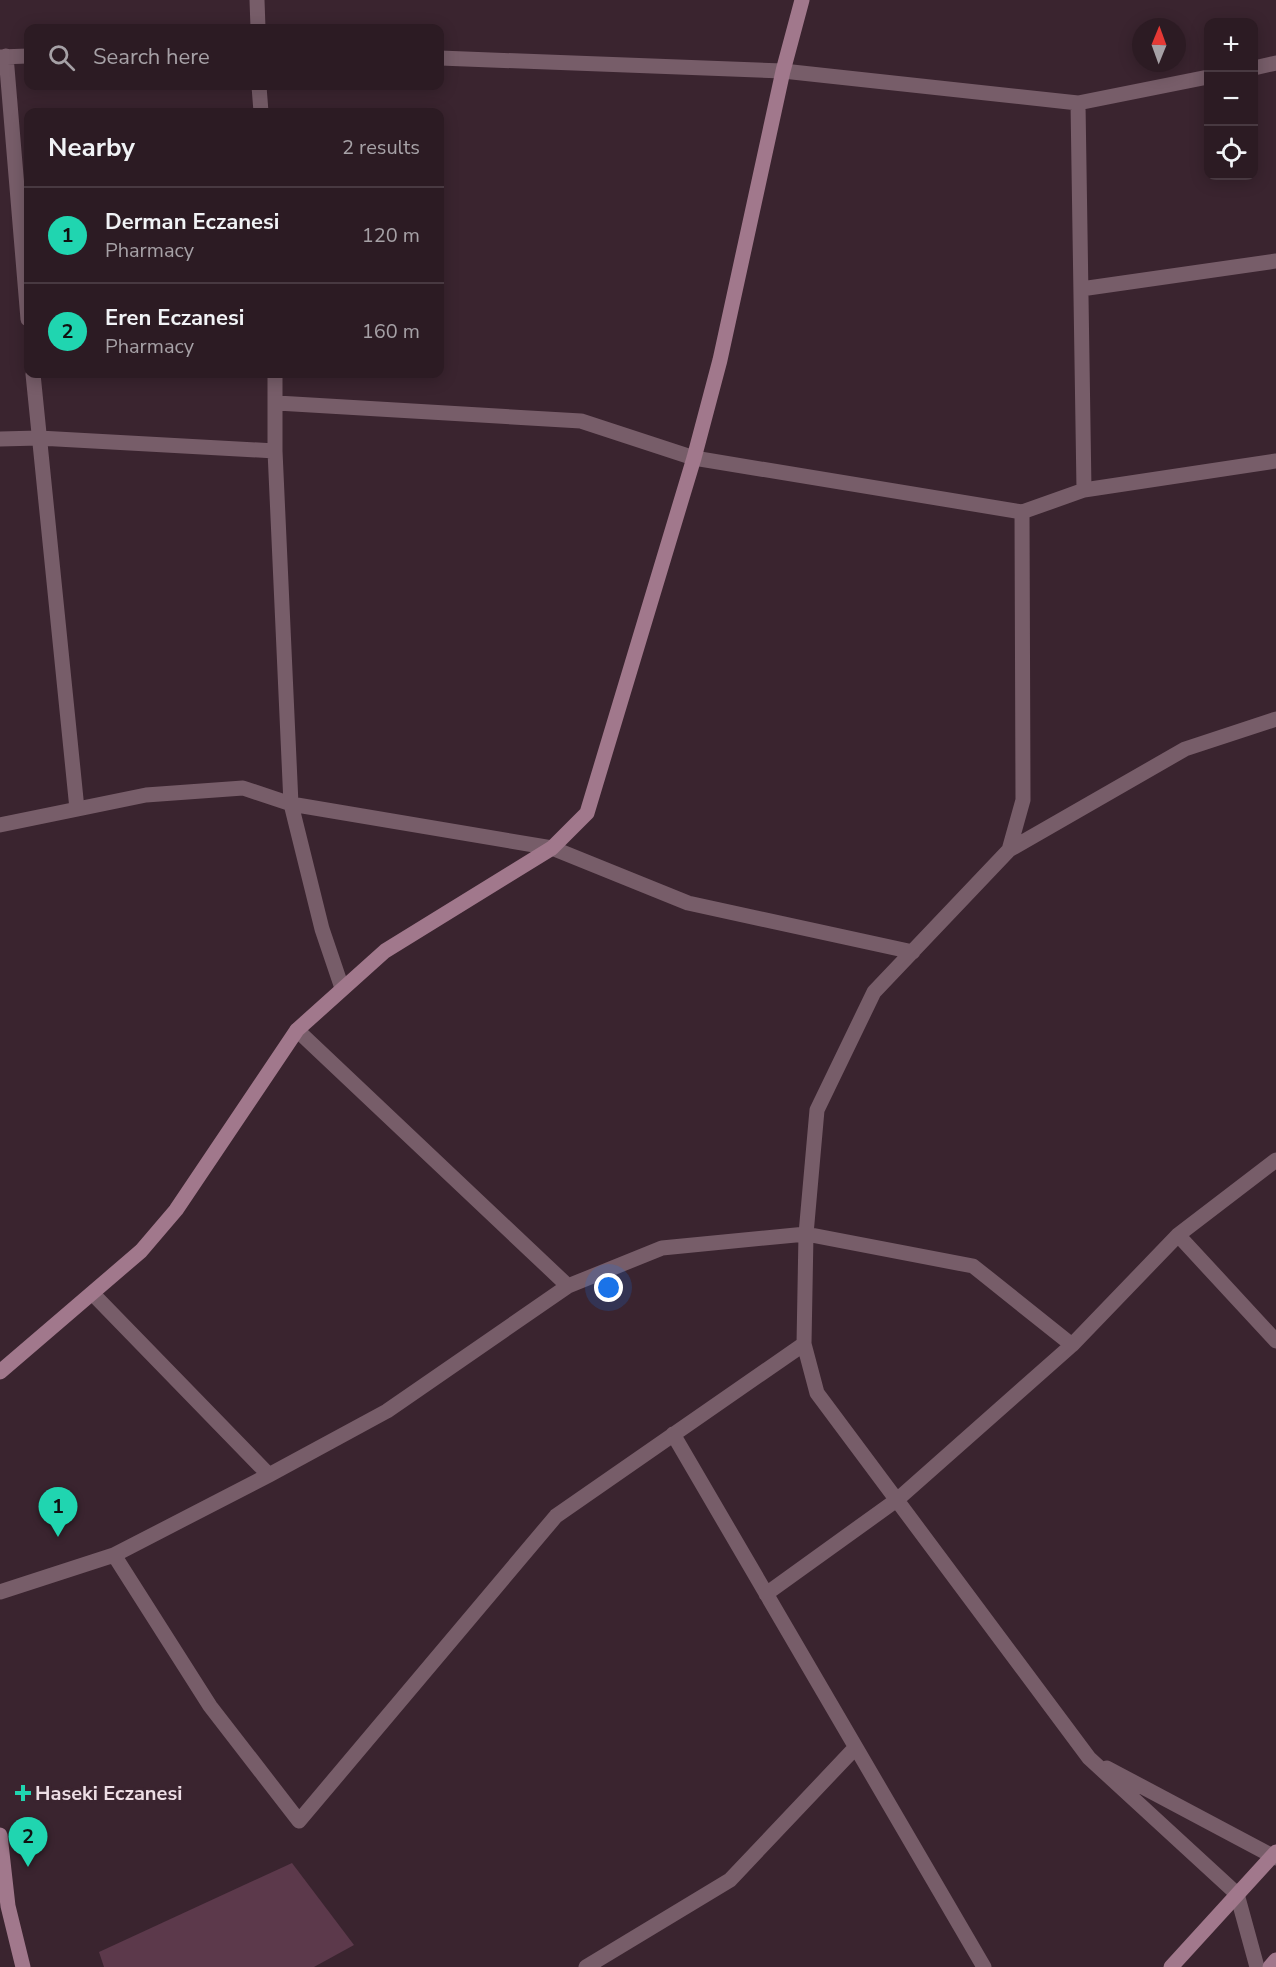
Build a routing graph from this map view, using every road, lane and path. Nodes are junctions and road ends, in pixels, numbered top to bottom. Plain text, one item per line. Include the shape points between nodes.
1 (257, 0) edge
2 (802, 0) edge
3 (258, 24) edge
4 (3, 56) edge
5 (24, 56) edge
6 (444, 58) edge
7 (1276, 63) edge
8 (1258, 67) edge
9 (783, 70) junction
10 (1204, 78) edge
11 (259, 90) edge
12 (1078, 103) junction
13 (261, 108) edge
14 (1276, 261) edge
15 (24, 277) edge
16 (1081, 289) junction
17 (33, 378) edge
18 (275, 378) edge
19 (277, 403) junction
20 (39, 438) junction
21 (0, 439) edge
22 (275, 452) junction
23 (694, 458) junction
24 (1276, 461) edge
25 (1084, 490) junction
26 (1022, 512) junction
27 (1276, 719) edge
28 (291, 804) junction
29 (77, 809) junction
30 (0, 825) edge
31 (552, 848) junction
32 (1009, 850) junction
33 (913, 952) junction
34 (342, 988) junction
35 (297, 1030) junction
36 (1276, 1160) edge
37 (806, 1234) junction
38 (1178, 1235) junction
39 (568, 1286) junction
40 (93, 1293) junction
41 (1276, 1341) edge
42 (804, 1344) junction
43 (1071, 1345) junction
44 (0, 1372) edge
45 (672, 1434) junction
46 (270, 1475) junction
47 (898, 1498) junction
48 (114, 1555) junction
49 (0, 1592) edge
50 (766, 1594) junction
51 (855, 1748) junction
52 (1089, 1758) junction
53 (0, 1835) edge
54 (1275, 1855) edge
55 (1237, 1894) junction
56 (1276, 1960) edge
57 (23, 1967) edge
58 (586, 1967) edge
59 (984, 1967) edge
60 (1171, 1967) edge
61 (1257, 1967) edge
62 (1270, 1967) edge

1 - 3 street
2 - 9 street
4 - 5 street
4 - 15 street
6 - 9 street
7 - 8 street
9 - 12 street
9 - 23 street via 720,360
10 - 12 street
11 - 13 street
12 - 16 street
14 - 16 street
16 - 25 street
17 - 20 street
18 - 19 street
19 - 22 street
19 - 23 street via 581,421
20 - 21 street
20 - 22 street
20 - 29 street
22 - 28 street
23 - 26 street
23 - 31 street via 587,813
24 - 25 street
25 - 26 street
26 - 32 street via 1023,800
27 - 32 street via 1185,749
28 - 29 street via 243,788 146,795
28 - 31 street
28 - 34 street via 321,928
29 - 30 street
31 - 33 street via 688,903
31 - 34 street via 385,951
32 - 33 street
33 - 37 street via 874,992 817,1110
34 - 35 street
35 - 39 street
35 - 40 street via 176,1210 141,1251
36 - 38 street
37 - 39 street via 663,1248
37 - 42 street
37 - 43 street via 973,1266
38 - 41 street
38 - 43 street
39 - 46 street via 387,1411
40 - 44 street
40 - 46 street
42 - 45 street
42 - 47 street via 817,1393
43 - 47 street
45 - 48 street via 556,1516 299,1821 210,1706
45 - 50 street
46 - 48 street
47 - 50 street
47 - 52 street
48 - 49 street
50 - 51 street
51 - 58 street via 730,1880
51 - 59 street
52 - 54 street
52 - 55 street
53 - 57 street via 8,1906
54 - 55 street
55 - 60 street
55 - 61 street
56 - 62 street

